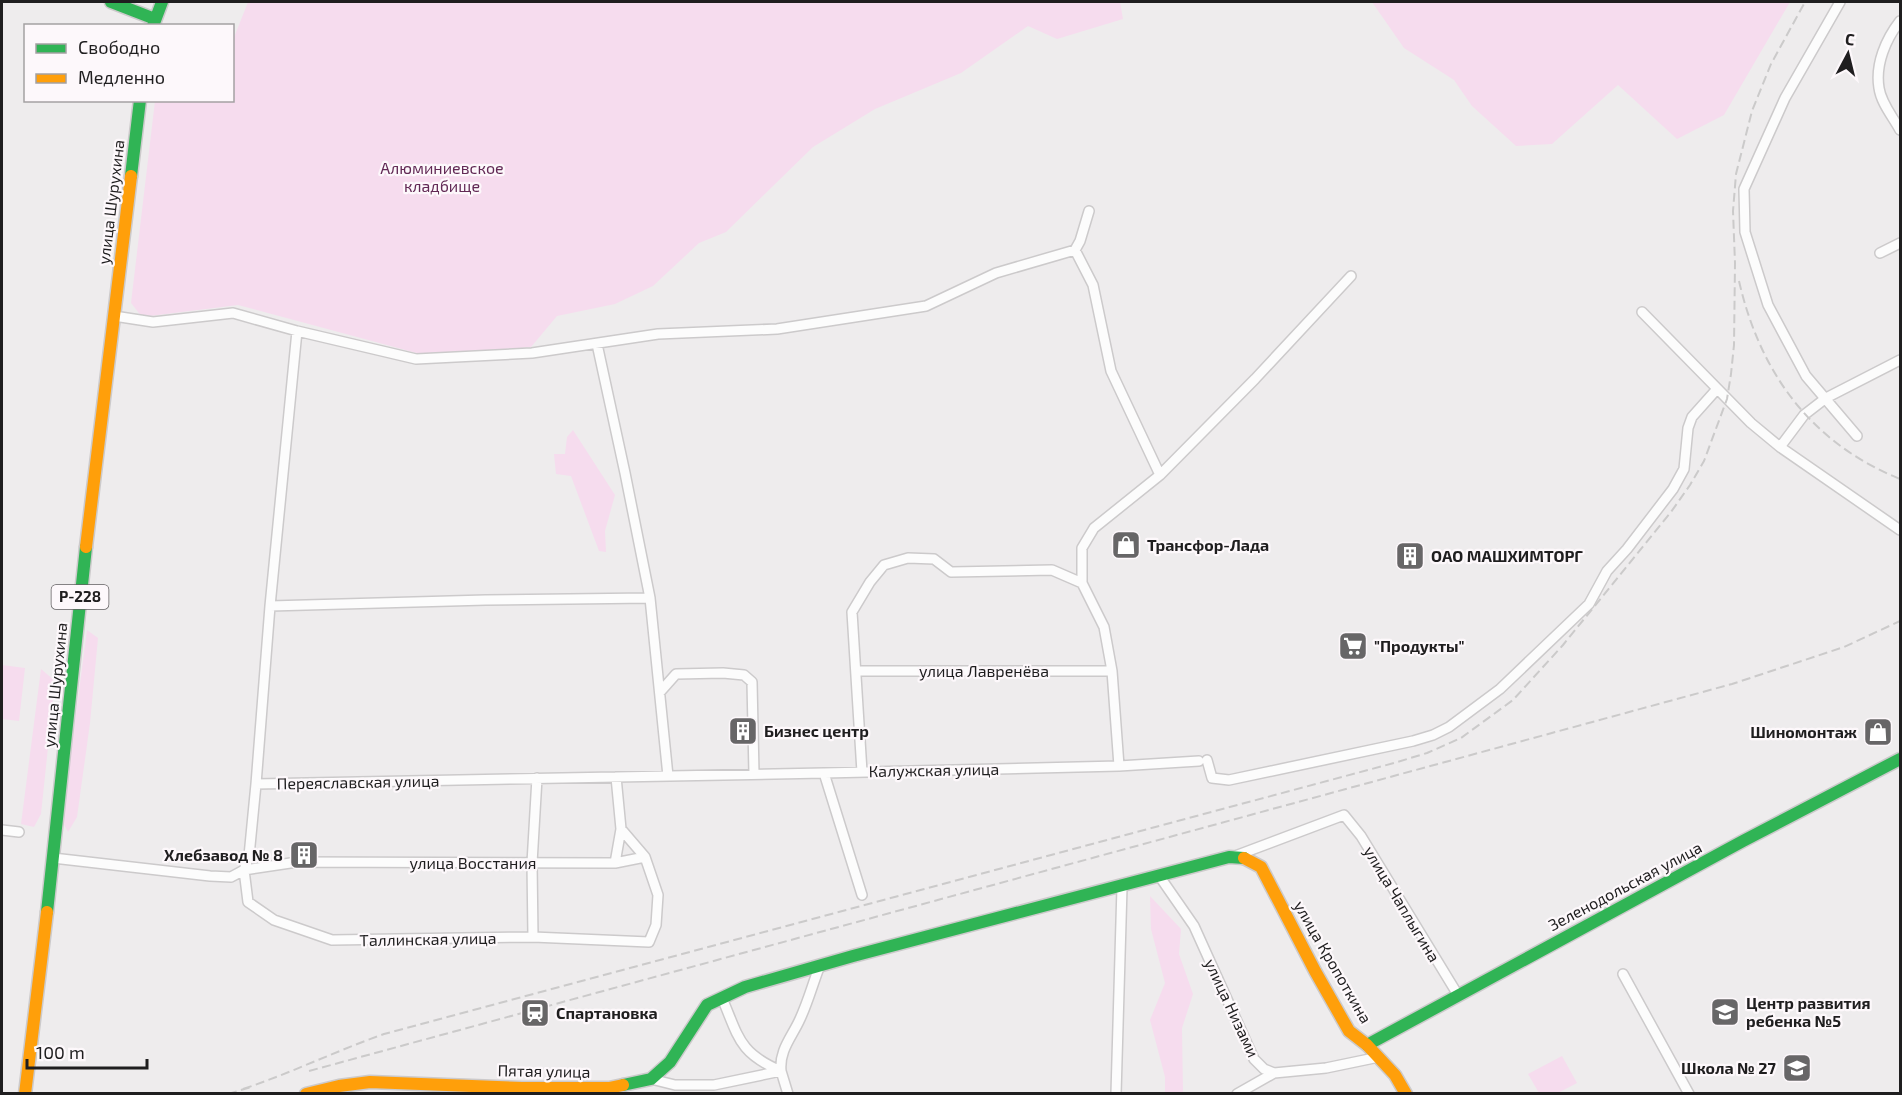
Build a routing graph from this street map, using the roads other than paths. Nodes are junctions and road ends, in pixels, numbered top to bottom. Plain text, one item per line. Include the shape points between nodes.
1 (113, 2) edge
2 (1840, 2) edge
3 (161, 3) edge
4 (1900, 21) edge
5 (154, 22) edge
6 (140, 24) edge
7 (140, 102) edge
8 (1900, 126) edge
9 (1089, 211) dead end
10 (1900, 243) edge
11 (1075, 250) junction
12 (1880, 253) dead end
13 (1351, 276) dead end
14 (1642, 312) dead end
15 (114, 316) junction
16 (297, 331) junction
17 (597, 344) junction
18 (1900, 360) edge
19 (1717, 389) junction
20 (1826, 398) junction
21 (1857, 436) dead end
22 (1780, 447) junction
23 (1160, 475) junction
24 (1900, 530) edge
25 (1082, 583) junction
26 (650, 598) junction
27 (270, 606) junction
28 (856, 671) junction
29 (1112, 671) junction
30 (660, 692) junction
31 (1900, 759) edge
32 (1119, 766) junction
33 (862, 772) junction
34 (824, 773) junction
35 (754, 774) junction
36 (668, 776) junction
37 (616, 777) junction
38 (537, 778) junction
39 (256, 783) junction
40 (621, 829) junction
41 (2, 830) edge
42 (19, 832) dead end
43 (645, 857) junction
44 (1229, 857) junction
45 (53, 858) junction
46 (532, 863) junction
47 (615, 863) junction
48 (244, 870) junction
49 (1160, 877) junction
50 (1122, 887) junction
51 (862, 895) dead end
52 (533, 937) junction
53 (820, 965) junction
54 (1623, 974) dead end
55 (1458, 995) junction
56 (722, 998) junction
57 (1367, 1046) junction
58 (1379, 1057) junction
59 (781, 1071) junction
60 (1274, 1073) junction
61 (651, 1079) junction
62 (522, 1091) edge
63 (25, 1094) edge
64 (306, 1094) edge
65 (788, 1094) edge
66 (1116, 1094) edge
67 (1237, 1094) edge
68 (1406, 1094) edge
69 (1689, 1094) edge

1 - 3 main road via 137,7
1 - 5 main road
1 - 6 main road
2 - 20 street via 1785,98 1744,189 1745,232 1768,305 1806,376
3 - 5 main road
4 - 8 street via 1881,56 1879,75 1882,98
7 - 15 main road, улица Шурухина / Р-228
9 - 11 street
10 - 12 street
11 - 17 street via 996,273 926,306 777,329 658,334
11 - 23 street via 1094,286 1111,371
13 - 23 street
14 - 19 street
15 - 16 street via 153,322 233,314
15 - 45 main road, улица Шурухина / Р-228
16 - 17 street via 416,358 532,353
16 - 27 street
17 - 26 street
18 - 20 street
19 - 22 street
19 - 32 street, Калужская улица via 1692,417 1684,470 1673,489 1607,571 1589,604 1519,672 1449,727 1413,741 1229,780 1212,778 1203,760
20 - 21 street
20 - 22 street via 1804,415
22 - 24 street
23 - 25 street via 1094,528 1082,548
25 - 28 street via 1052,570 951,572 934,559 908,558 884,565 852,612
25 - 29 street via 1104,627
26 - 27 street
26 - 30 street
27 - 39 street
28 - 29 street, улица Лавренёва
28 - 33 street
29 - 32 street
30 - 35 street via 676,674 744,675 752,682
30 - 36 street
31 - 55 main road, Зеленодольская улица
32 - 33 street, Калужская улица
33 - 34 street, Калужская улица
34 - 35 street, Калужская улица
34 - 51 street
35 - 36 street, Калужская улица
36 - 37 street, Переяславская улица
37 - 38 street, Переяславская улица
37 - 40 street
38 - 39 street, Переяславская улица
38 - 46 street
39 - 48 street, Переяславская улица via 249,856
40 - 43 street
40 - 47 street
41 - 42 street
43 - 47 street, улица Восстания
43 - 52 street, Таллинская улица via 658,895 656,925 649,942
44 - 49 main road
44 - 55 street, улица Чаплыгина via 1344,815 1361,836
44 - 57 main road, улица Кропоткина via 1246,858 1261,867 1350,1031
45 - 48 street via 210,876 231,877
45 - 63 main road, улица Шурухина / Р-228
46 - 47 street, улица Восстания
46 - 48 street, улица Восстания via 297,862
46 - 52 street
48 - 52 street, Таллинская улица via 248,902 274,920 332,940
49 - 50 main road
49 - 60 street, улица Низами via 1194,926 1254,1059
50 - 53 main road
50 - 66 street
53 - 56 main road via 745,987
53 - 59 street via 800,1018 782,1051
54 - 69 street
55 - 57 main road, Зеленодольская улица
56 - 59 street via 749,1052
56 - 61 main road via 707,1005 670,1062
57 - 58 main road, улица Кропоткина
58 - 60 street, улица Низами
58 - 68 main road, улица Кропоткина
59 - 61 street, Пятая улица via 714,1084 675,1085
59 - 65 street
60 - 67 street
61 - 62 main road, Пятая улица via 609,1088
62 - 64 main road, Пятая улица via 370,1082

